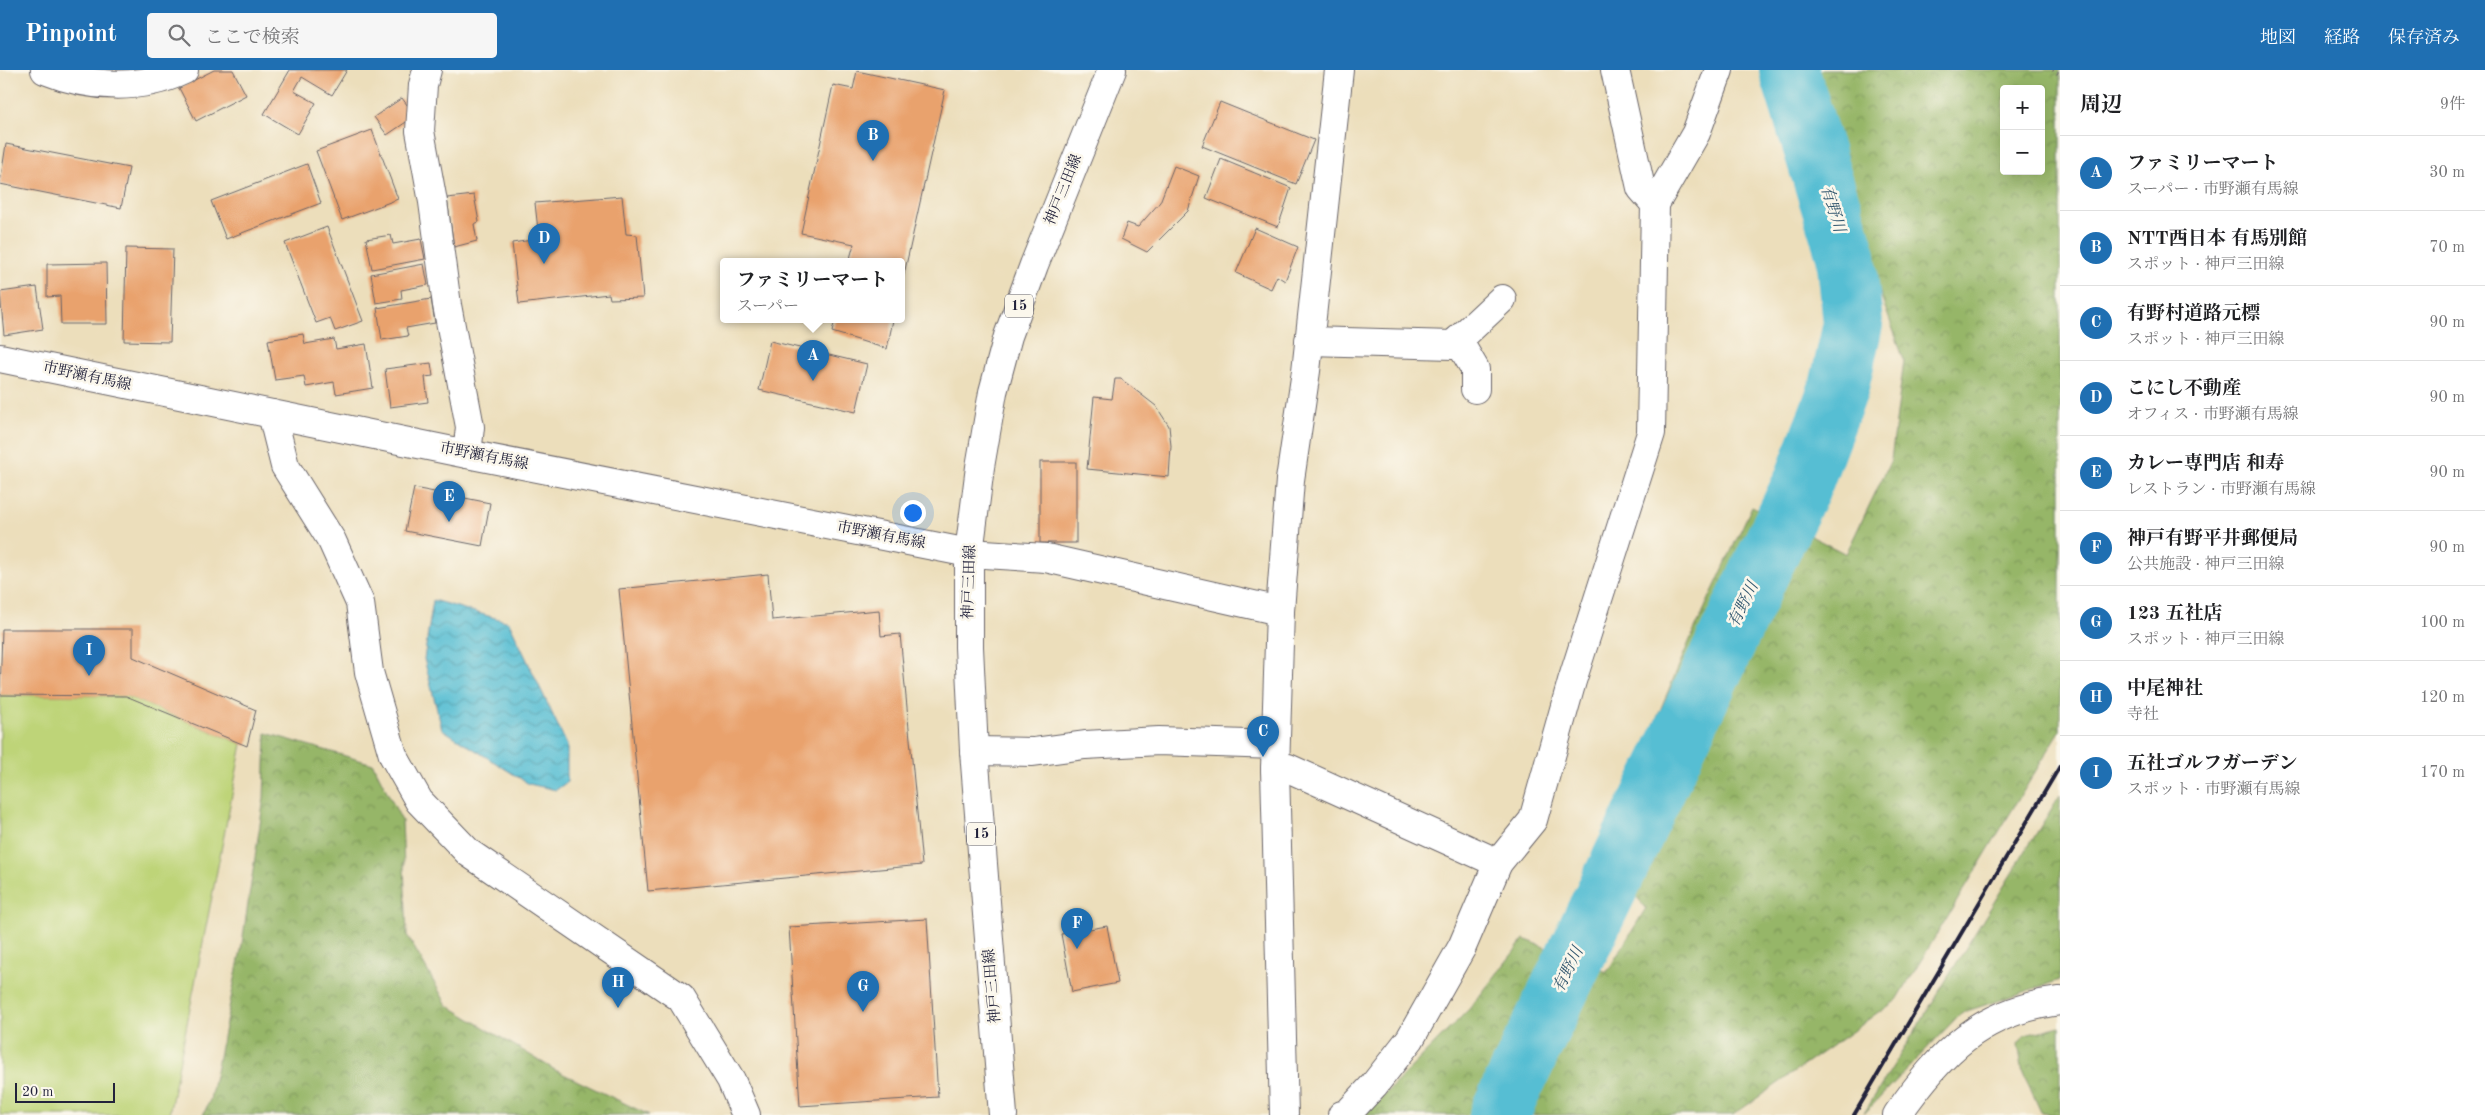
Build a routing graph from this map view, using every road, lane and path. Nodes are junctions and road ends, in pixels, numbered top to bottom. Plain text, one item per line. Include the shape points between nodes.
1 (45, 70) edge
2 (184, 70) edge
3 (427, 70) edge
4 (1112, 70) edge
5 (1339, 70) edge
6 (1615, 70) edge
7 (1719, 70) edge
8 (2053, 70) edge
9 (2060, 74) edge
10 (1655, 204) junction
11 (1502, 299) dead end
12 (1458, 340) junction
13 (1309, 341) junction
14 (0, 358) edge
15 (1475, 389) dead end
16 (272, 414) junction
17 (467, 454) junction
18 (969, 553) junction
19 (1280, 611) junction
20 (974, 751) junction
21 (1275, 757) junction
22 (1498, 863) junction
23 (2060, 1001) edge
24 (746, 1115) edge
25 (1004, 1115) edge
26 (1131, 1115) edge
27 (1141, 1115) edge
28 (1284, 1115) edge
29 (1342, 1115) edge
30 (1897, 1115) edge

1 - 2 street via 62,77 104,85 131,85
3 - 17 street via 420,131 470,427
4 - 18 street, 神戸三田線 / 15 via 1008,336 993,392 981,458
5 - 13 street
6 - 10 street via 1641,188
7 - 10 street via 1696,133
8 - 9 path
10 - 22 street via 1651,433 1572,682 1533,820
11 - 12 street
12 - 13 street via 1453,345
12 - 15 street via 1475,369
13 - 19 street via 1290,480
14 - 16 street, 市野瀬有馬線
16 - 17 street, 市野瀬有馬線
16 - 24 street via 285,466 332,541 360,603 369,672 393,755 419,801 469,853 681,998 731,1080
17 - 18 street, 市野瀬有馬線
18 - 19 street, 市野瀬有馬線 via 1046,558
18 - 20 street, 神戸三田線 / 15
19 - 21 street
20 - 21 street via 1033,752 1159,741
20 - 25 street, 神戸三田線 / 15
21 - 22 street via 1288,768
21 - 28 street
22 - 29 street via 1462,947 1410,1039 1374,1085 1347,1114
23 - 30 street via 2013,1010 1970,1034 1925,1075
26 - 27 path

